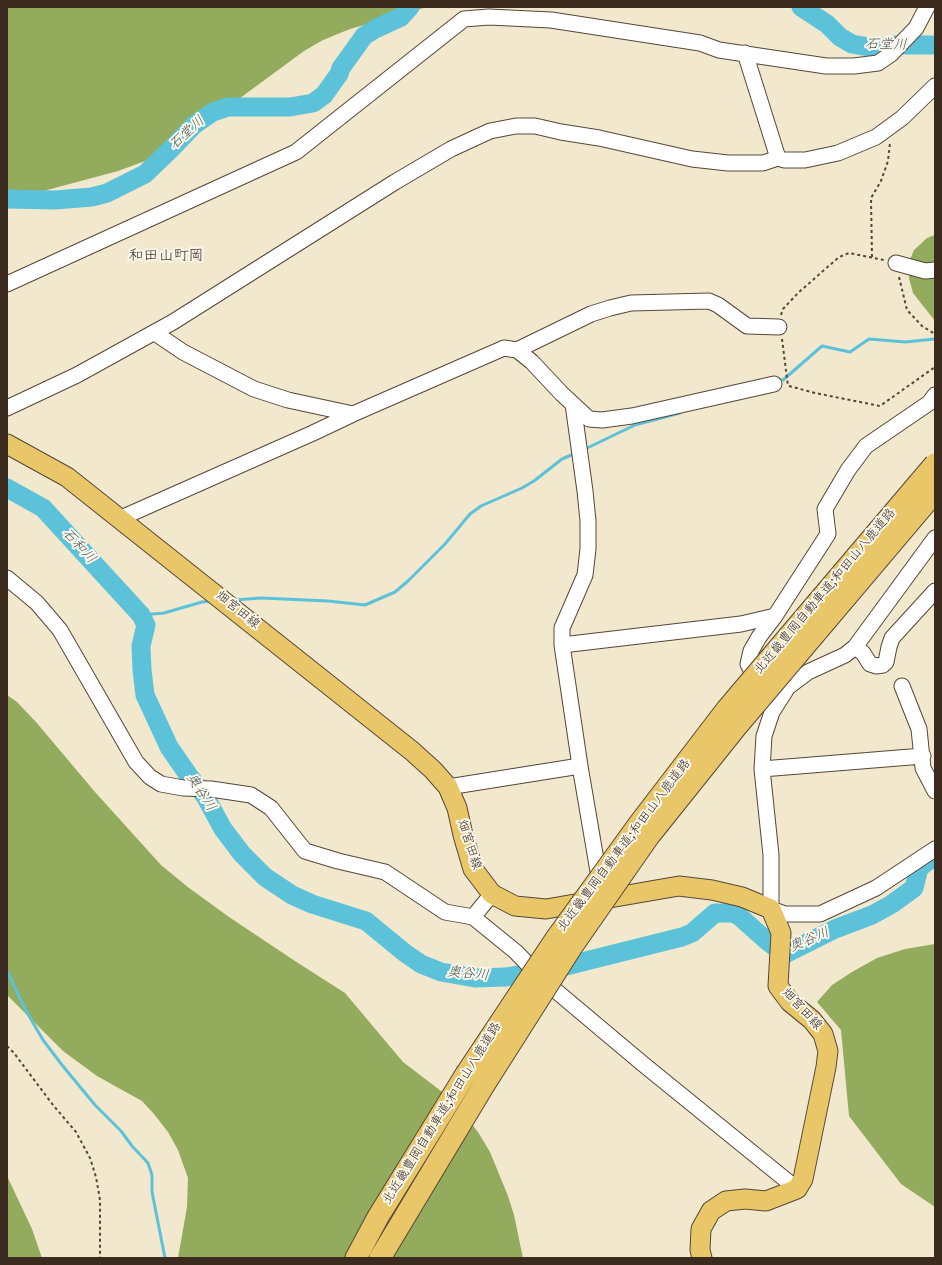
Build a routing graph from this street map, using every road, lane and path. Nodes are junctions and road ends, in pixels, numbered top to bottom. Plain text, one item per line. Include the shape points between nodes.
1 (927, 7) edge
2 (745, 53) junction
3 (935, 86) edge
4 (892, 125) junction
5 (778, 158) junction
6 (896, 263) joint
7 (935, 270) edge
8 (7, 284) edge
9 (779, 327) junction
10 (155, 333) junction
11 (935, 334) edge
12 (517, 350) junction
13 (935, 367) edge
14 (774, 384) dead end
15 (935, 395) edge
16 (573, 404) junction
17 (7, 408) edge
18 (353, 414) junction
19 (7, 444) edge
20 (935, 464) edge
21 (935, 492) edge
22 (121, 518) junction
23 (935, 538) edge
24 (7, 578) edge
25 (935, 591) edge
26 (775, 616) junction
27 (562, 645) junction
28 (855, 648) junction
29 (902, 686) dead end
30 (772, 712) junction
31 (923, 756) junction
32 (580, 766) junction
33 (762, 769) junction
34 (448, 787) junction
35 (935, 791) edge
36 (935, 849) edge
37 (492, 894) junction
38 (603, 900) junction
39 (771, 909) junction
40 (473, 917) junction
41 (7, 1046) edge
42 (796, 1189) junction
43 (100, 1258) edge
44 (356, 1258) edge
45 (380, 1258) edge
46 (702, 1258) edge

1 - 2 street via 916,28 891,54 878,63 826,66
2 - 5 street
2 - 8 street via 719,50 700,43 551,20 488,17 464,19 296,152
3 - 4 street
4 - 5 street via 876,137 838,153 805,160
4 - 9 path via 888,161 871,198 872,257 849,253 839,257 783,309
5 - 10 street via 763,163 728,163 692,159 535,126 516,126 490,131 451,149 394,182
6 - 7 street via 925,271
6 - 11 path via 907,310 922,326
9 - 12 street via 747,326 718,305 709,302 631,303 591,314
9 - 13 path via 788,386 815,394 880,406
10 - 17 street via 77,375
10 - 18 street via 183,352 254,389 288,400
12 - 16 street
12 - 18 street via 504,348
14 - 16 street via 632,416 602,420 590,419
15 - 26 street via 929,403 866,446 852,464 825,509 828,534
16 - 27 street via 585,491 588,549 586,575 562,628
18 - 22 street
19 - 22 main road, 畑宮田線 via 67,477
20 - 44 highway, 北近畿豊岡自動車道;和田山八鹿道路, bridge via 727,709 639,824 555,940 466,1074 378,1217
21 - 45 highway, 北近畿豊岡自動車道;和田山八鹿道路, bridge via 737,726 649,836 571,948 484,1085
22 - 34 main road, 畑宮田線 via 412,751
23 - 28 street
24 - 40 street via 37,603 60,630 136,762 150,777 162,784 183,788 251,795 271,808 305,850 385,872 445,912
25 - 28 street via 892,638 883,665 870,664 863,653
26 - 27 street via 741,624
26 - 30 street via 751,651 748,664
27 - 32 street
28 - 30 street via 798,679 788,687
29 - 31 street via 919,729
30 - 33 street via 764,736
31 - 33 street
31 - 35 street via 924,768
32 - 34 street
32 - 38 street
33 - 39 street via 771,855
34 - 37 main road, 畑宮田線 via 457,808 473,869
36 - 39 street via 876,888 820,914 785,914
37 - 38 main road, 畑宮田線 via 515,906 546,909
37 - 40 street
38 - 39 main road, 畑宮田線 via 679,886 742,897
39 - 42 main road, 畑宮田線 via 781,933 778,986 790,1002 812,1020 822,1034 828,1051 803,1179
40 - 42 street via 516,952 543,980
41 - 43 path via 76,1132 90,1158 100,1200
42 - 46 main road via 766,1201 726,1201 711,1211 701,1229

